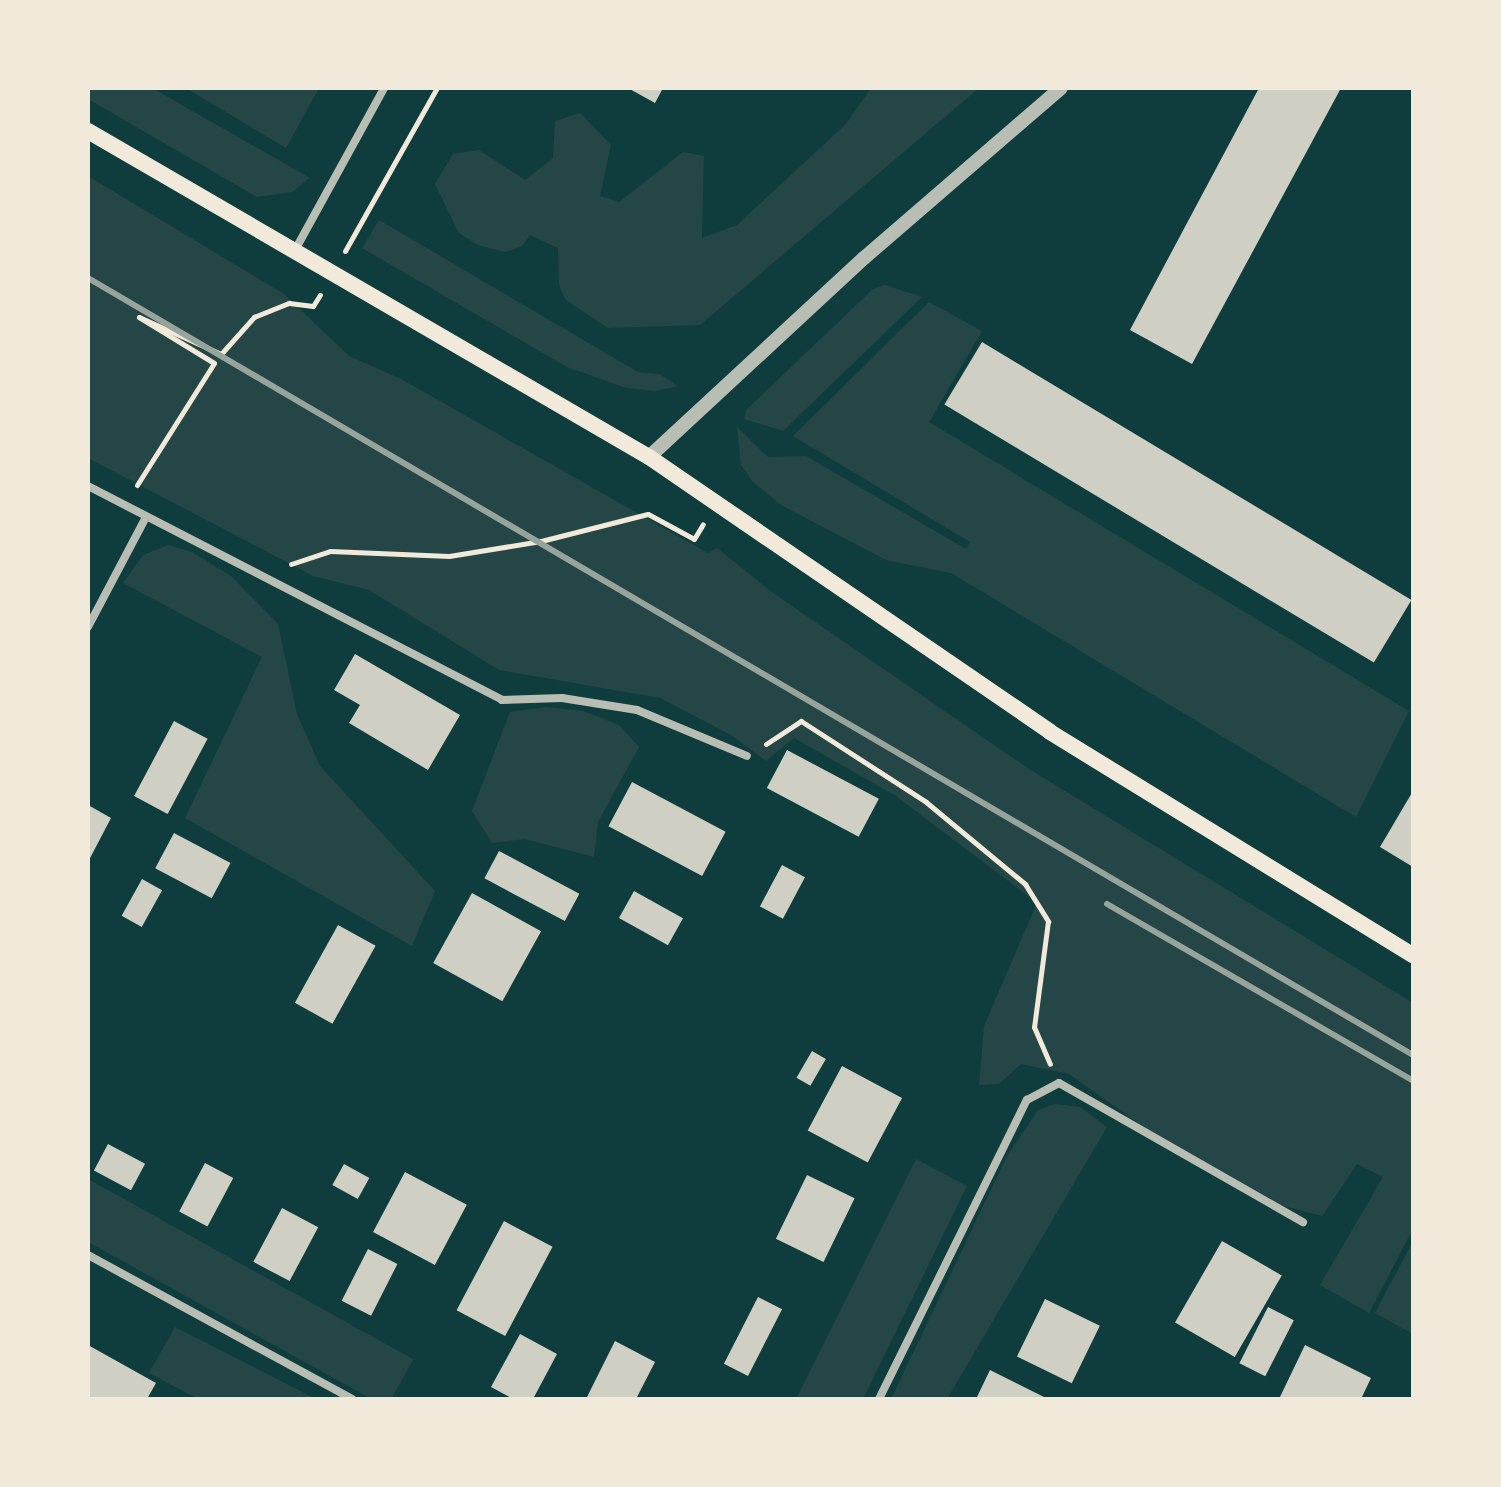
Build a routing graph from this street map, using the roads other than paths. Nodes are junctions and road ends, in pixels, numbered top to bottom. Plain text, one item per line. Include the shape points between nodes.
1 (384, 88) edge
2 (1061, 88) edge
3 (88, 131) edge
4 (294, 252) junction
5 (649, 457) junction
6 (88, 486) edge
7 (146, 517) junction
8 (88, 627) edge
9 (747, 756) road end
10 (1413, 955) edge
11 (1303, 1222) dead end
12 (88, 1255) edge
13 (352, 1399) edge
14 (879, 1399) edge

1 - 4 street
2 - 5 street via 864,258
3 - 4 main road
4 - 5 main road
5 - 10 main road via 1050,732
6 - 7 street
7 - 8 street
7 - 9 street via 502,700 562,698 637,710
11 - 14 street via 1059,1083 1027,1100
12 - 13 street

